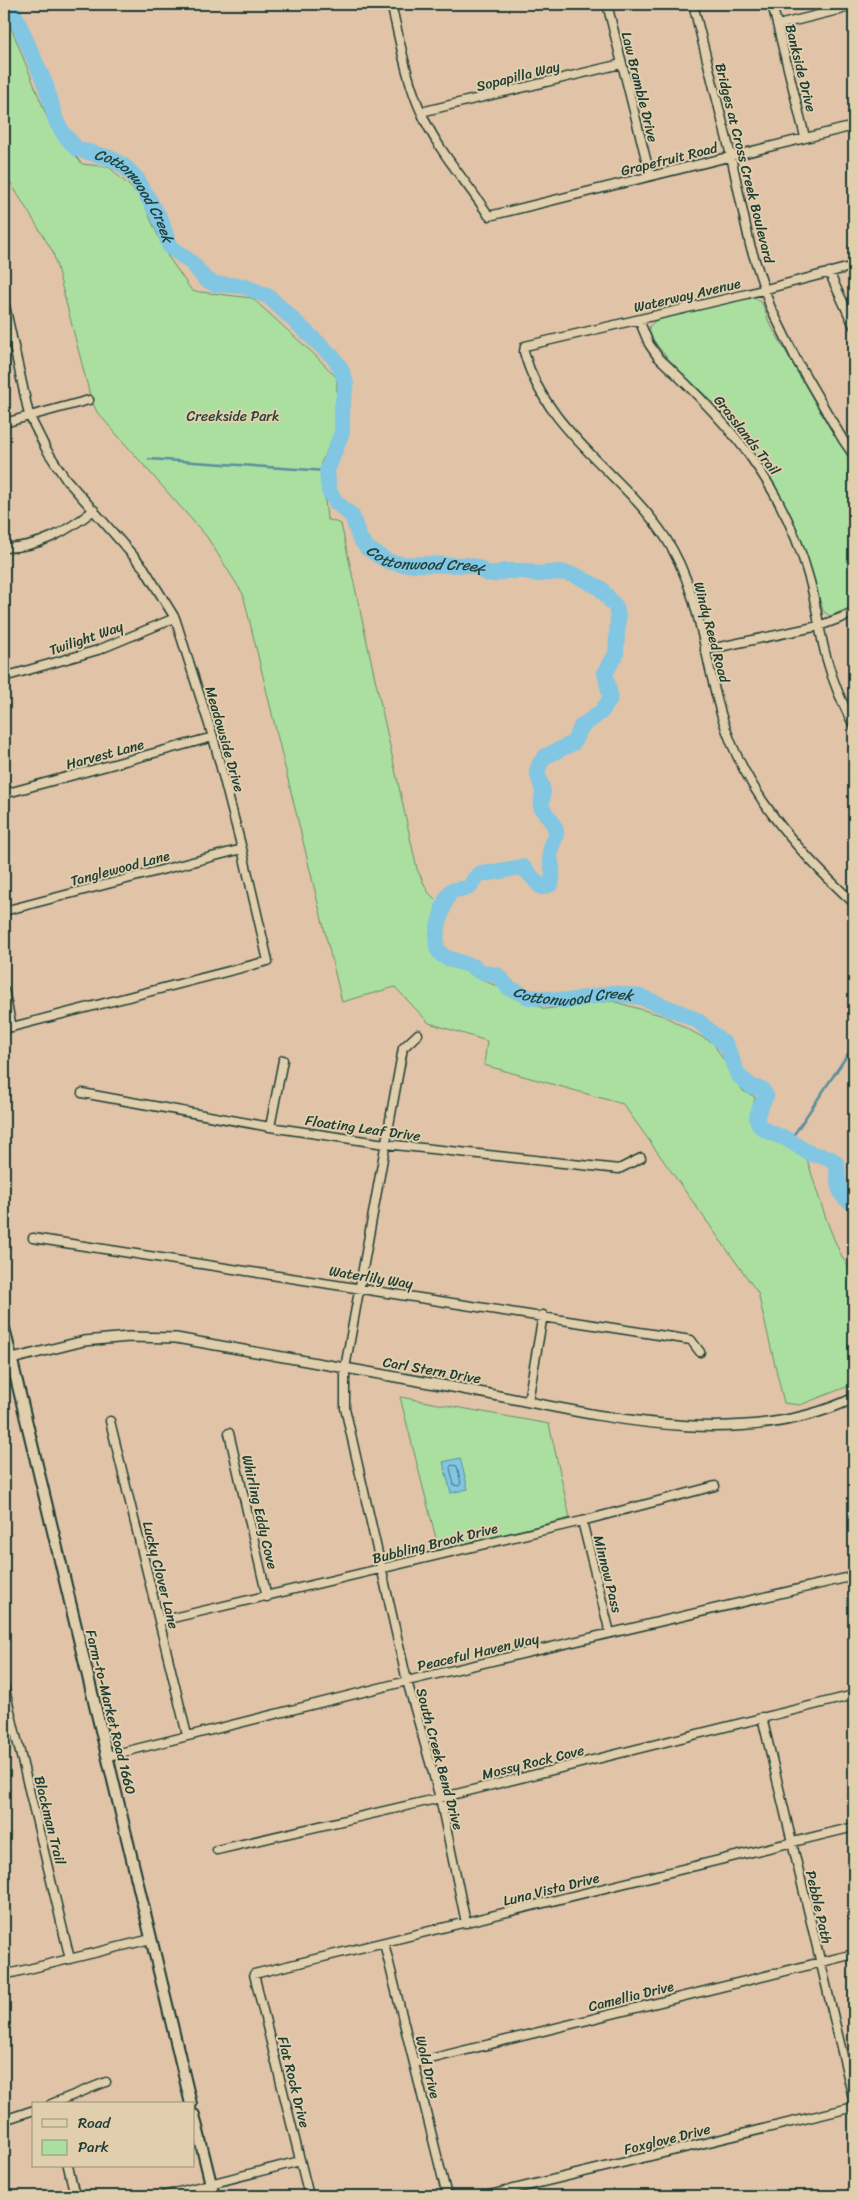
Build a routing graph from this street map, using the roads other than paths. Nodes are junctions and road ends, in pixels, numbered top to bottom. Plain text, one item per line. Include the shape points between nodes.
1 (391, 4) edge
2 (607, 4) edge
3 (693, 4) edge
4 (772, 4) edge
5 (854, 6) edge
6 (778, 25) junction
7 (621, 64) junction
8 (421, 112) junction
9 (854, 126) edge
10 (805, 137) junction
11 (731, 156) junction
12 (650, 175) junction
13 (854, 266) edge
14 (829, 272) junction
15 (764, 288) junction
16 (4, 301) edge
17 (639, 320) junction
18 (854, 326) edge
19 (525, 346) joint
20 (88, 400) dead end
21 (30, 415) junction
22 (4, 422) edge
23 (854, 456) edge
24 (94, 510) junction
25 (4, 548) edge
26 (854, 613) edge
27 (175, 618) junction
28 (819, 626) junction
29 (705, 650) junction
30 (4, 677) edge
31 (854, 726) edge
32 (213, 737) junction
33 (4, 794) edge
34 (242, 849) junction
35 (854, 903) edge
36 (4, 911) edge
37 (4, 990) edge
38 (12, 1027) junction
39 (4, 1030) edge
40 (418, 1034) dead end
41 (283, 1060) dead end
42 (82, 1092) dead end
43 (270, 1128) junction
44 (385, 1144) junction
45 (641, 1158) dead end
46 (33, 1238) dead end
47 (358, 1288) junction
48 (543, 1315) junction
49 (4, 1328) edge
50 (700, 1352) dead end
51 (8, 1360) edge
52 (345, 1368) junction
53 (854, 1398) edge
54 (528, 1401) junction
55 (110, 1421) dead end
56 (229, 1433) dead end
57 (715, 1486) dead end
58 (582, 1521) junction
59 (381, 1569) junction
60 (854, 1576) edge
61 (267, 1597) junction
62 (160, 1621) junction
63 (610, 1633) junction
64 (407, 1681) junction
65 (4, 1686) edge
66 (854, 1695) edge
67 (762, 1717) junction
68 (187, 1735) junction
69 (108, 1756) junction
70 (440, 1798) junction
71 (854, 1827) edge
72 (791, 1843) junction
73 (217, 1850) dead end
74 (466, 1923) junction
75 (151, 1939) junction
76 (384, 1943) junction
77 (854, 1954) edge
78 (70, 1959) junction
79 (819, 1962) junction
80 (254, 1974) joint
81 (4, 1975) edge
82 (414, 2063) junction
83 (106, 2082) dead end
84 (58, 2102) edge
85 (191, 2102) edge
86 (854, 2102) edge
87 (854, 2107) edge
88 (32, 2111) edge
89 (195, 2119) edge
90 (4, 2120) edge
91 (300, 2161) junction
92 (68, 2168) edge
93 (211, 2184) junction
94 (75, 2196) edge
95 (163, 2196) edge
96 (214, 2196) edge
97 (309, 2196) edge
98 (447, 2196) edge
99 (485, 2196) edge

1 - 8 street
2 - 7 street, Law Bramble Drive
3 - 11 street, Bridges at Cross Creek Boulevard
4 - 6 street, Bankside Drive
5 - 6 street
6 - 10 street, Bankside Drive
7 - 8 street, Sopapilla Way
7 - 12 street, Law Bramble Drive
8 - 12 street, Grapefruit Road via 431,133 489,216
9 - 10 street, Grapefruit Road
10 - 11 street, Grapefruit Road
11 - 12 street, Grapefruit Road
11 - 15 street, Bridges at Cross Creek Boulevard via 750,245
13 - 14 street, Waterway Avenue
14 - 15 street, Waterway Avenue
14 - 18 street
15 - 17 street, Waterway Avenue
15 - 23 street, Bridges at Cross Creek Boulevard via 797,361
16 - 21 street, Meadowside Drive
17 - 19 street, Waterway Avenue
17 - 28 street, Grasslands Trail via 658,357 724,422 770,484 798,543 810,579
19 - 29 street, Windy Reed Road via 525,358 553,412 634,497 666,539 682,570
20 - 21 street
21 - 22 street
21 - 24 street, Meadowside Drive via 65,478
24 - 25 street via 60,534 42,542
24 - 27 street, Meadowside Drive via 144,568
26 - 28 street
27 - 30 street, Twilight Way via 98,650
27 - 32 street, Meadowside Drive
28 - 29 street
28 - 31 street, Grasslands Trail via 827,660
29 - 35 street, Windy Reed Road via 722,718 750,779 792,841
32 - 33 street, Harvest Lane
32 - 34 street, Meadowside Drive
34 - 36 street, Tanglewood Lane
34 - 38 street, Meadowside Drive via 268,961
37 - 38 street
38 - 39 street, Meadowside Drive
40 - 44 street, South Creek Bend Drive via 403,1048
41 - 43 street
42 - 43 street, Floating Leaf Drive
43 - 44 street, Floating Leaf Drive
44 - 45 street, Floating Leaf Drive via 619,1169
44 - 47 street, South Creek Bend Drive
46 - 47 street, Waterlily Way
47 - 48 street, Waterlily Way
47 - 52 street, South Creek Bend Drive
48 - 50 street, Waterlily Way via 691,1340
48 - 54 street
49 - 51 main road, Farm-to-Market Road 1660
51 - 52 street, Carl Stern Drive via 84,1342 129,1337 166,1338
51 - 69 main road, Farm-to-Market Road 1660
52 - 54 street, Carl Stern Drive
52 - 59 street, South Creek Bend Drive via 345,1408
53 - 54 street, Carl Stern Drive via 787,1420 726,1427 639,1421
55 - 62 street, Lucky Clover Lane
56 - 61 street, Whirling Eddy Cove
57 - 58 street, Bubbling Brook Drive
58 - 59 street, Bubbling Brook Drive
58 - 63 street, Minnow Pass
59 - 61 street, Bubbling Brook Drive
59 - 64 street, South Creek Bend Drive
60 - 63 street, Peaceful Haven Way
61 - 62 street, Bubbling Brook Drive
62 - 68 street, Lucky Clover Lane
63 - 64 street, Peaceful Haven Way
64 - 68 street, Peaceful Haven Way
64 - 70 street, South Creek Bend Drive
65 - 78 street, Blackman Trail
66 - 67 street, Mossy Rock Cove
67 - 70 street, Mossy Rock Cove
67 - 72 street, Pebble Path
68 - 69 street, Peaceful Haven Way
69 - 75 main road, Farm-to-Market Road 1660
70 - 73 street, Mossy Rock Cove
70 - 74 street, South Creek Bend Drive
71 - 72 street, Luna Vista Drive
72 - 74 street, Luna Vista Drive
72 - 79 street, Pebble Path
74 - 76 street, Luna Vista Drive
75 - 78 street
75 - 85 main road, Farm-to-Market Road 1660
76 - 80 street, Luna Vista Drive
76 - 82 street, Wold Drive
77 - 79 street, Camellia Drive
78 - 81 street
79 - 82 street, Camellia Drive
79 - 86 street, Pebble Path
80 - 91 street, Flat Rock Drive
82 - 98 street, Wold Drive
83 - 84 street
87 - 99 street, Foxglove Drive
88 - 90 street
89 - 93 main road
91 - 93 street
91 - 97 street, Flat Rock Drive
92 - 94 street
93 - 95 street
93 - 96 main road

